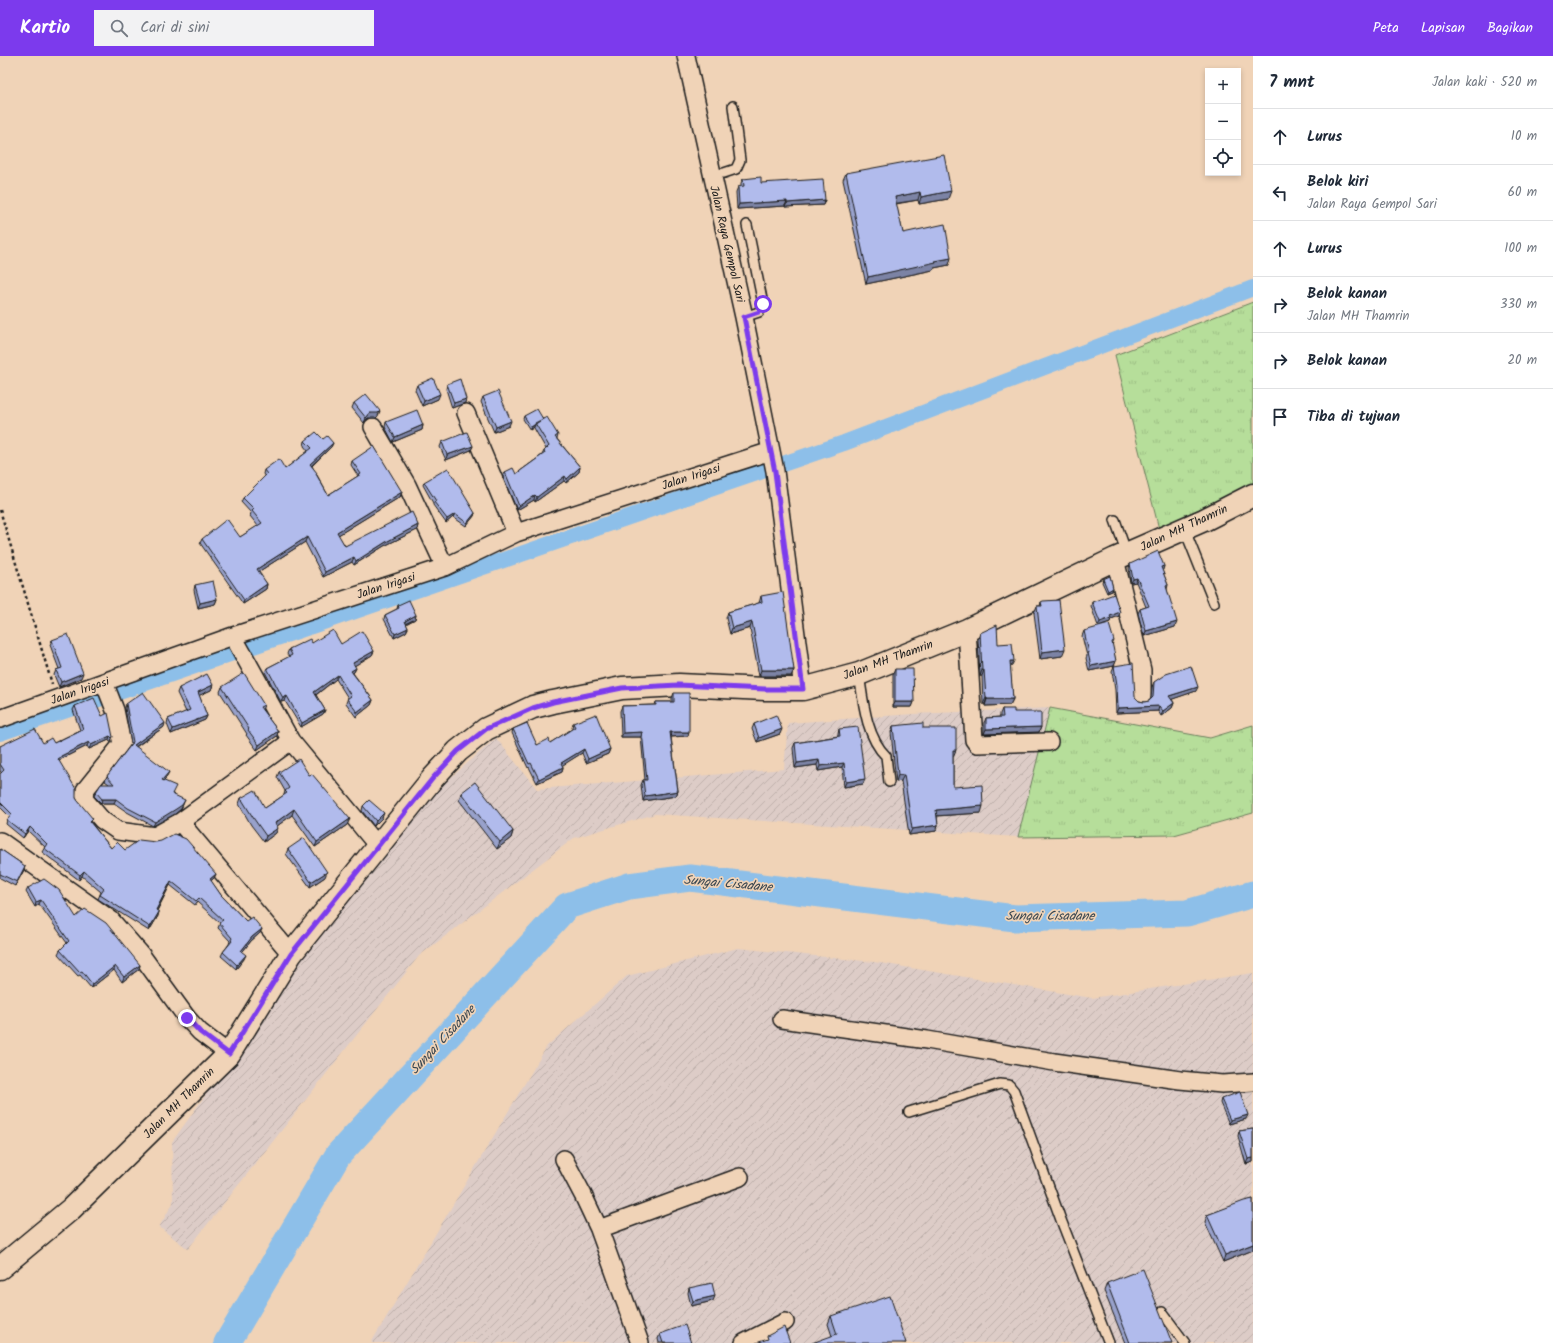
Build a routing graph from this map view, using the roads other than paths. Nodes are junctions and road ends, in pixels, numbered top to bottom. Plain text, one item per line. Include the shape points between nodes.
1 (686, 56) edge
2 (733, 106) dead end
3 (712, 174) junction
4 (747, 226) dead end
5 (744, 317) junction
6 (466, 413) dead end
7 (373, 427) dead end
8 (773, 459) junction
9 (1253, 495) edge
10 (1115, 520) dead end
11 (1184, 528) junction
12 (516, 533) junction
13 (1121, 556) junction
14 (445, 567) junction
15 (1214, 603) dead end
16 (967, 630) junction
17 (237, 643) junction
18 (859, 674) junction
19 (803, 689) junction
20 (107, 691) junction
21 (1142, 697) dead end
22 (0, 719) edge
23 (291, 741) junction
24 (1050, 742) dead end
25 (888, 782) dead end
26 (180, 822) junction
27 (0, 841) edge
28 (377, 845) junction
29 (291, 954) junction
30 (782, 1019) dead end
31 (229, 1054) junction
32 (1253, 1082) edge
33 (909, 1112) dead end
34 (564, 1159) dead end
35 (740, 1177) dead end
36 (599, 1229) junction
37 (0, 1268) edge
38 (1162, 1312) dead end
39 (785, 1322) dead end
40 (640, 1343) edge
41 (744, 1343) edge
42 (1109, 1343) edge
43 (1185, 1343) edge

1 - 3 street, Jalan Raya Gempol Sari
2 - 3 lane via 740,160 736,169
3 - 5 street, Jalan Raya Gempol Sari
4 - 5 lane via 763,304 759,312
5 - 8 street, Jalan Raya Gempol Sari
6 - 12 street
7 - 14 street via 407,485
8 - 12 street, Jalan Irigasi
8 - 19 street, Jalan Raya Gempol Sari
9 - 11 street, Jalan MH Thamrin
10 - 13 lane
11 - 13 street, Jalan MH Thamrin
11 - 15 lane
12 - 14 street, Jalan Irigasi
13 - 16 street, Jalan MH Thamrin
13 - 21 street via 1142,670
14 - 17 street, Jalan Irigasi
16 - 18 street, Jalan MH Thamrin
16 - 24 street via 974,740 977,744
17 - 20 street, Jalan Irigasi
17 - 23 street
18 - 19 street, Jalan MH Thamrin
18 - 25 lane via 864,708 879,749 886,756
19 - 28 street, Jalan MH Thamrin via 678,685 622,688 533,708 486,729 458,751
20 - 22 street, Jalan Irigasi via 56,698
20 - 26 street via 115,710 122,744 85,790 84,799 102,820 118,831 155,836
23 - 26 street
23 - 28 street
26 - 29 street
27 - 31 street via 111,920 139,952 187,1018 200,1032
28 - 29 street, Jalan MH Thamrin
29 - 31 street, Jalan MH Thamrin
30 - 32 street via 1180,1080 1222,1084
31 - 37 street, Jalan MH Thamrin via 71,1210
33 - 42 lane via 1000,1084 1009,1086 1014,1091
34 - 36 street
35 - 36 street
36 - 40 street
38 - 43 lane
39 - 41 street

